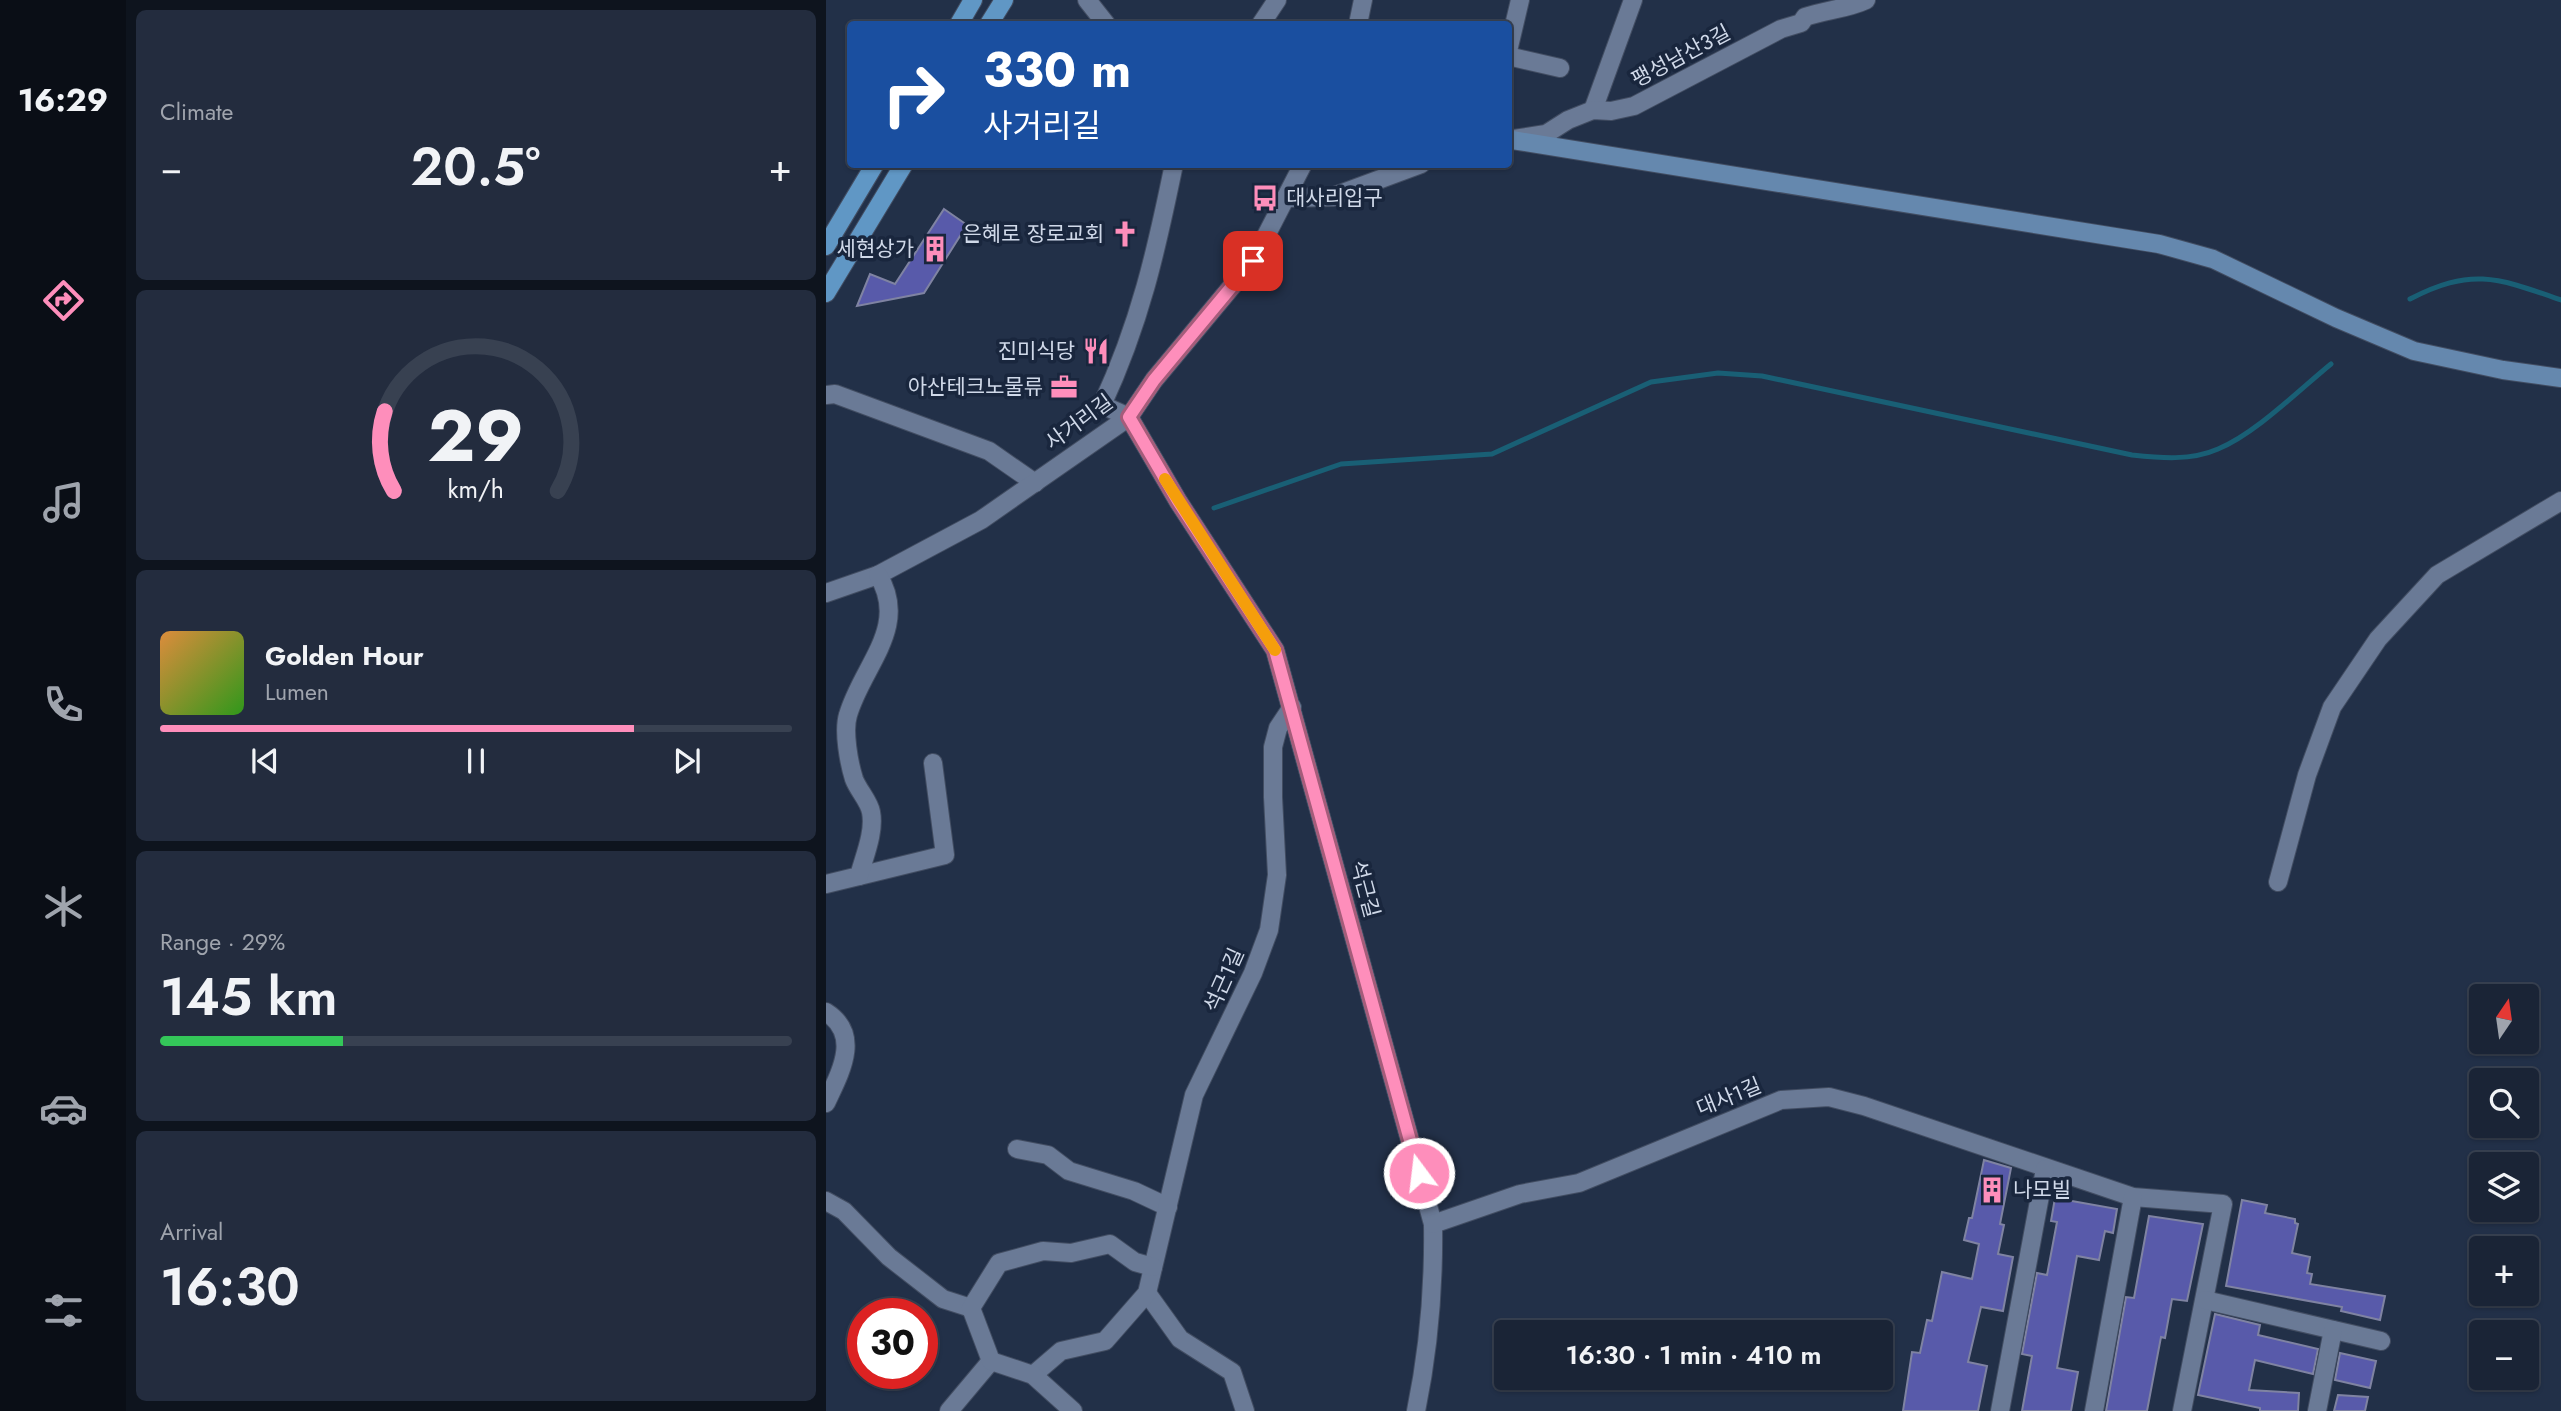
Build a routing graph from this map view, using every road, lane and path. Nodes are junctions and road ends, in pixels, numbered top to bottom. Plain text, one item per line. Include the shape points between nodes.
1 (974, 0) edge
2 (1004, 0) edge
3 (1087, 0) edge
4 (1277, 0) edge
5 (1363, 0) edge
6 (1520, 0) edge
7 (1866, 0) edge
8 (1637, 2) edge
9 (1805, 8) edge
10 (961, 21) edge
11 (991, 21) edge
12 (1104, 21) edge
13 (1263, 21) edge
14 (1359, 21) edge
15 (1512, 36) edge
16 (1512, 55) edge
17 (1560, 68) dead end
18 (1593, 110) junction
19 (1512, 140) edge
20 (1512, 140) edge
21 (873, 168) edge
22 (902, 168) edge
23 (1173, 168) edge
24 (1301, 168) edge
25 (1410, 168) edge
26 (1285, 198) junction
27 (826, 246) edge
28 (826, 293) edge
29 (2561, 379) edge
30 (826, 395) edge
31 (1129, 417) junction
32 (1035, 483) junction
33 (2561, 501) edge
34 (878, 575) junction
35 (826, 593) edge
36 (1292, 707) junction
37 (933, 763) dead end
38 (859, 876) junction
39 (2278, 882) dead end
40 (826, 884) edge
41 (826, 1012) edge
42 (826, 1104) edge
43 (1017, 1149) dead end
44 (2045, 1169) junction
45 (2133, 1197) junction
46 (826, 1200) edge
47 (1168, 1207) junction
48 (1433, 1224) junction
49 (1153, 1266) junction
50 (1147, 1293) junction
51 (2205, 1300) junction
52 (971, 1308) junction
53 (2333, 1330) junction
54 (2381, 1341) dead end
55 (991, 1361) junction
56 (1033, 1374) junction
57 (1054, 1404) edge
58 (949, 1411) edge
59 (1073, 1411) edge
60 (1245, 1411) edge
61 (1416, 1411) edge
62 (2000, 1411) edge
63 (2094, 1411) edge
64 (2182, 1411) edge
65 (2317, 1411) edge

1 - 10 main road
2 - 11 main road
3 - 12 street
4 - 13 street
5 - 14 street
6 - 15 street
7 - 9 street, 팽성남산3길
8 - 18 street
9 - 18 street, 팽성남산3길 via 1801,23 1781,29 1634,106
16 - 17 street
18 - 19 street, 팽성남산3길 via 1546,134
20 - 29 street via 2159,244 2213,259 2414,351
21 - 27 main road
22 - 28 main road
23 - 31 street via 1150,279 1126,352 1102,405
24 - 26 street, 사거리길
25 - 26 street via 1332,197
26 - 31 street, 사거리길 via 1253,261 1161,370
30 - 32 street via 835,394 989,452
31 - 32 street, 사거리길
31 - 36 street, 석근길 via 1275,650
32 - 34 street, 사거리길 via 981,520
33 - 39 street via 2437,575 2378,639 2332,707 2307,775
34 - 35 street, 사거리길
34 - 38 street via 887,589 890,610 884,637 847,716 854,779 871,811
36 - 47 street, 석근1길 via 1278,728 1273,747 1278,875 1269,930 1195,1095
36 - 48 street, 석근길
37 - 38 street via 945,855
38 - 40 street
41 - 42 street via 845,1032 847,1049
43 - 47 street via 1048,1155 1069,1171
44 - 45 street, 대사1길
44 - 48 street, 대사1길 via 1864,1106 1829,1097 1781,1100 1578,1183 1520,1194
44 - 62 street
45 - 51 street, 대사1길 via 2223,1204
45 - 63 street
46 - 52 street via 943,1299
47 - 49 street, 석근1길
48 - 61 street, 석근길 via 1428,1356
49 - 50 street, 석근1길
49 - 52 street via 1135,1262 1110,1244 1071,1253 1042,1251 999,1263
50 - 56 street, 석근1길 via 1105,1341 1061,1351
50 - 60 street via 1180,1339 1233,1372
51 - 53 street
51 - 64 street, 대사1길
52 - 55 street
53 - 54 street
53 - 65 street
55 - 56 street
55 - 58 street
56 - 57 street
57 - 59 street

